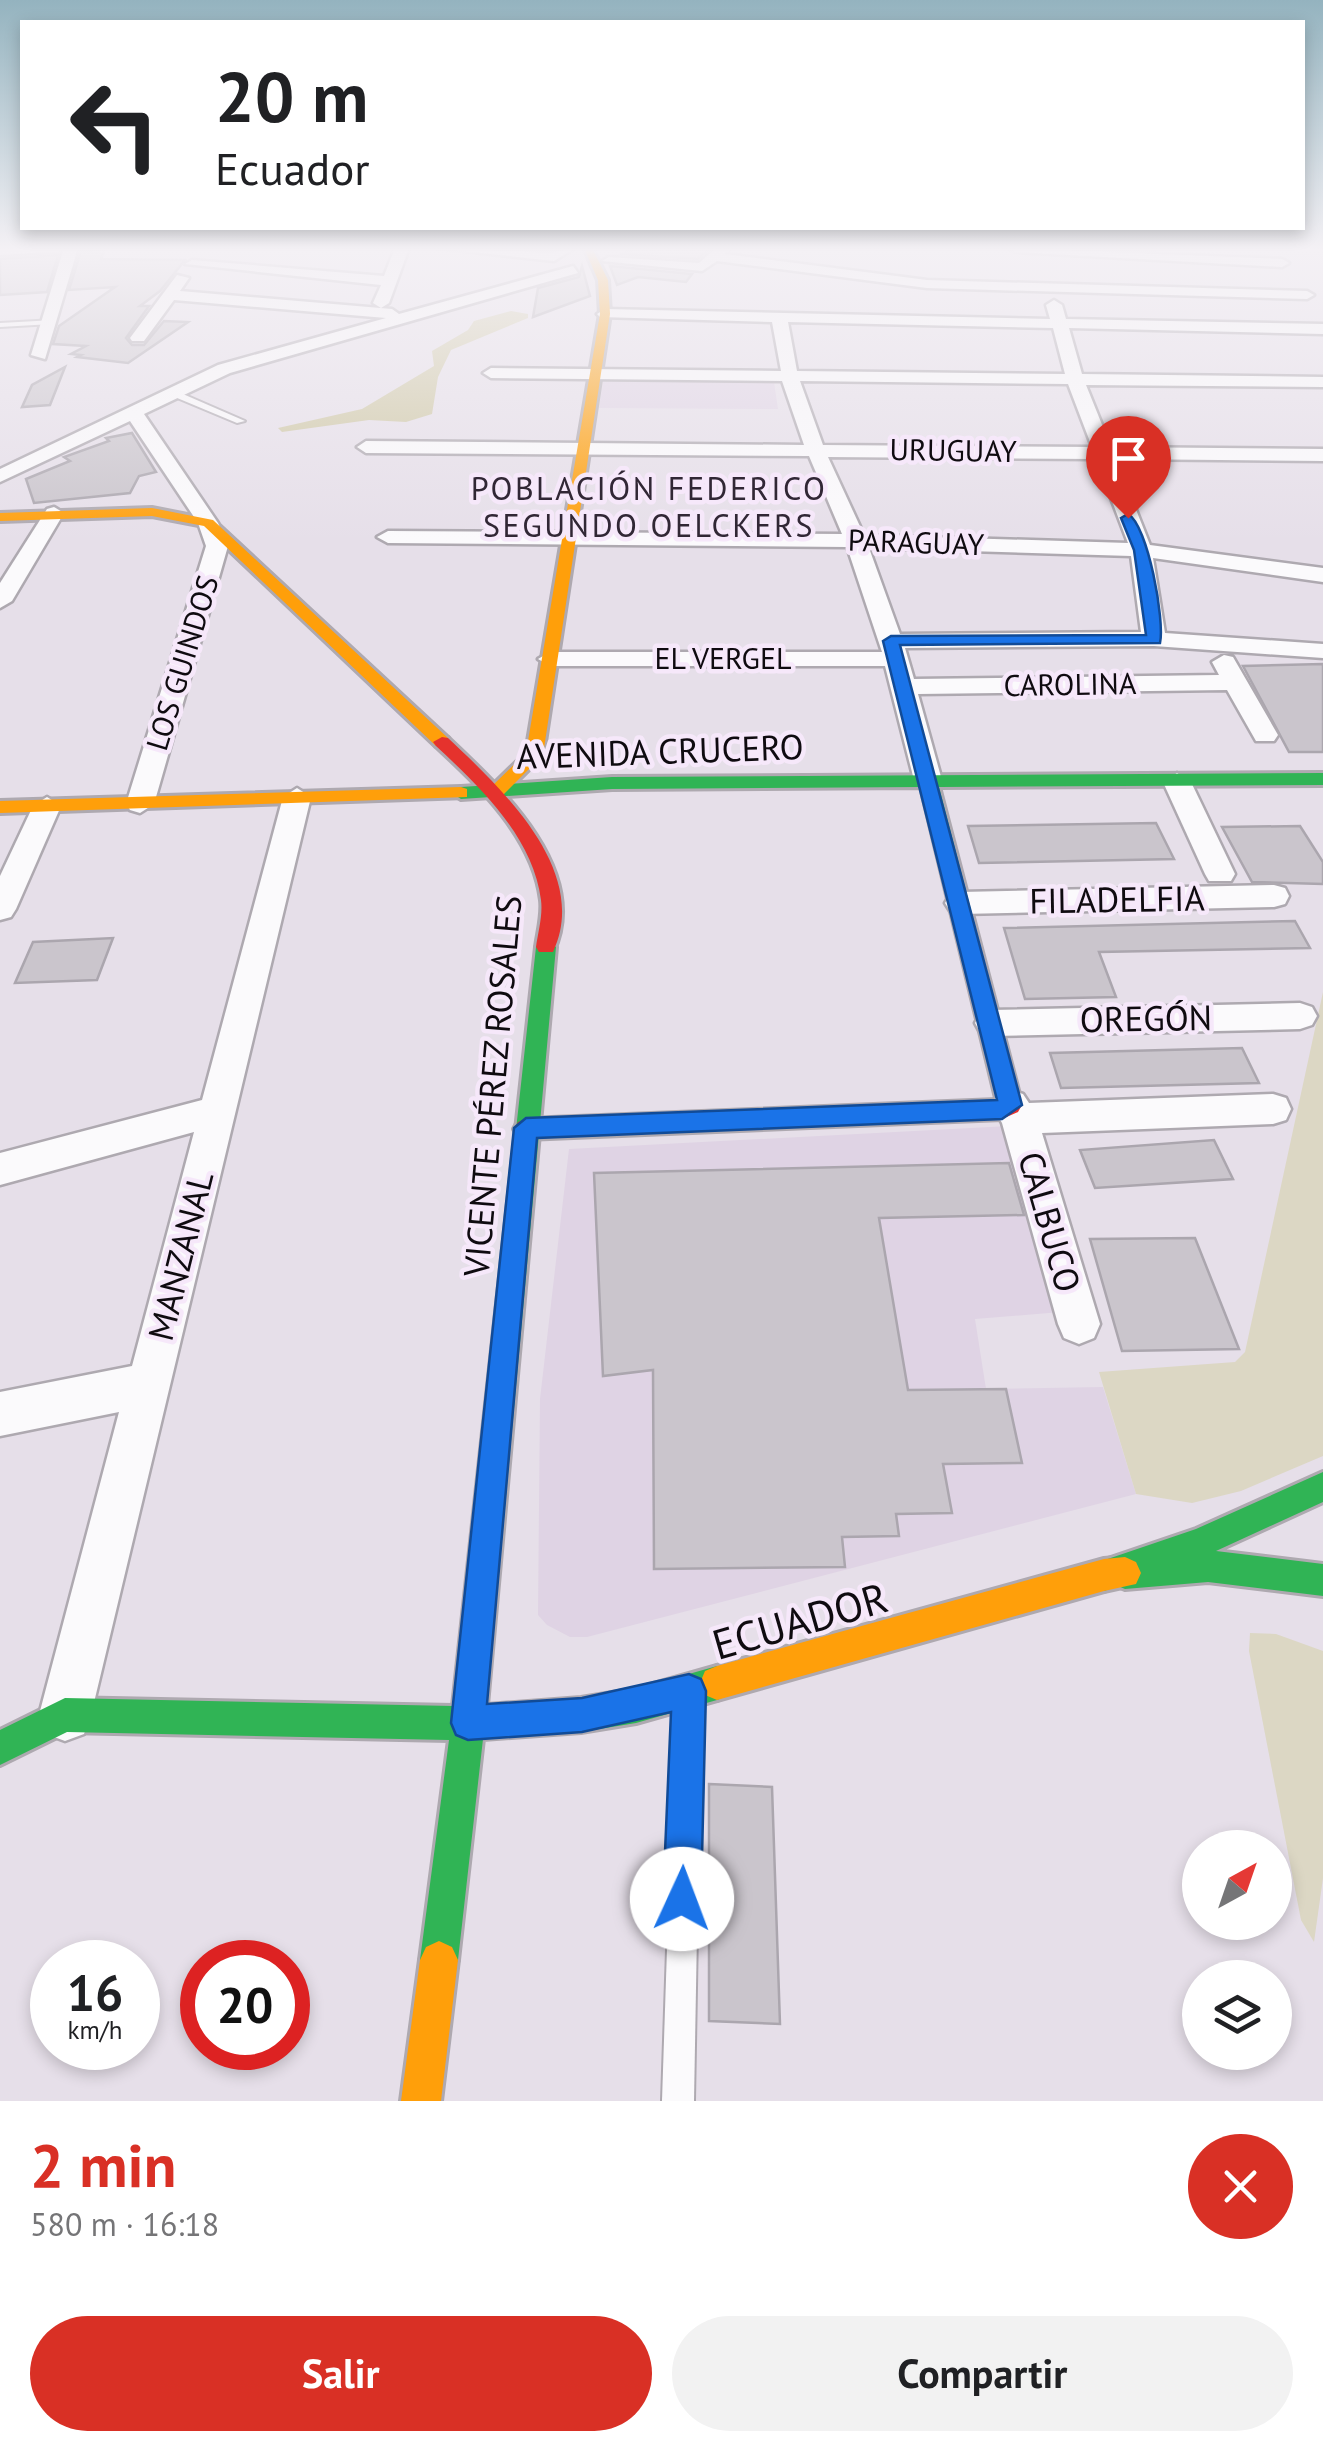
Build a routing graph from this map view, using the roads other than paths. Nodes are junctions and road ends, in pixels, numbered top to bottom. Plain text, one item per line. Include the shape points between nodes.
1 (43, 346) edge
2 (295, 346) edge
3 (600, 346) edge
4 (783, 346) edge
5 (1065, 346) edge
6 (39, 355) dead end
7 (492, 373) dead end
8 (595, 374) junction
9 (789, 376) junction
10 (1074, 379) junction
11 (1323, 382) edge
12 (173, 393) junction
13 (134, 413) junction
14 (240, 421) dead end
15 (366, 447) dead end
16 (582, 450) junction
17 (818, 450) junction
18 (391, 453) dead end
19 (1102, 453) junction
20 (1323, 455) edge
21 (0, 476) edge
22 (54, 513) junction
23 (0, 517) edge
24 (208, 523) junction
25 (388, 537) dead end
26 (570, 539) junction
27 (856, 541) junction
28 (1141, 550) junction
29 (1323, 575) edge
30 (7, 576) edge
31 (0, 601) edge
32 (1154, 639) junction
33 (894, 650) junction
34 (1315, 655) edge
35 (550, 659) junction
36 (1236, 682) junction
37 (904, 688) junction
38 (1265, 735) dead end
39 (1323, 779) edge
40 (1176, 782) junction
41 (929, 784) junction
42 (496, 792) junction
43 (297, 797) junction
44 (140, 804) junction
45 (0, 806) edge
46 (47, 806) junction
47 (1220, 874) dead end
48 (1274, 896) dead end
49 (960, 903) junction
50 (0, 909) edge
51 (1300, 1016) dead end
52 (992, 1023) junction
53 (1273, 1109) dead end
54 (217, 1111) junction
55 (1014, 1112) junction
56 (526, 1128) junction
57 (0, 1168) edge
58 (1079, 1324) dead end
59 (150, 1384) junction
60 (0, 1414) edge
61 (1323, 1487) edge
62 (1104, 1575) junction
63 (1323, 1580) edge
64 (689, 1691) junction
65 (65, 1715) junction
66 (468, 1723) junction
67 (0, 1748) edge
68 (421, 2101) edge
69 (678, 2101) edge

1 - 6 street
2 - 12 street
3 - 8 main road
4 - 9 street, CALBUCO
5 - 10 street
7 - 8 street
8 - 9 street
8 - 16 main road
9 - 10 street
9 - 17 street, CALBUCO
10 - 11 street
10 - 19 street
12 - 13 street
12 - 14 lane
13 - 21 street
13 - 24 street, VICENTE PÉREZ ROSALES
15 - 16 street, URUGUAY
16 - 17 street, URUGUAY
16 - 18 street, URUGUAY
16 - 26 main road
17 - 19 street, URUGUAY
17 - 27 street, CALBUCO
19 - 20 street, URUGUAY
19 - 28 street
22 - 23 main road
22 - 24 main road via 152,512
22 - 30 street
24 - 42 main road, VICENTE PÉREZ ROSALES
24 - 44 street, LOS GUINDOS via 216,554
25 - 26 street, PARAGUAY
26 - 27 street, PARAGUAY
26 - 35 main road
27 - 28 street, PARAGUAY
27 - 33 street, CALBUCO
28 - 29 street, PARAGUAY
28 - 32 street
30 - 31 street
32 - 33 street, EL VERGEL
32 - 34 street, EL VERGEL
33 - 35 street, EL VERGEL
33 - 37 street, CALBUCO
34 - 36 street via 1221,658
35 - 42 main road via 534,754
36 - 37 street, CAROLINA
36 - 38 street
37 - 41 street, CALBUCO
39 - 40 main road, AVENIDA CRUCERO
40 - 41 main road, AVENIDA CRUCERO
40 - 47 street
41 - 42 main road, AVENIDA CRUCERO via 612,783
41 - 49 main road, CALBUCO
42 - 43 main road, AVENIDA CRUCERO
42 - 56 main road, VICENTE PÉREZ ROSALES via 528,840 551,900
43 - 44 main road, AVENIDA CRUCERO
43 - 54 street, MANZANAL
44 - 46 main road, AVENIDA CRUCERO
45 - 46 main road, AVENIDA CRUCERO
46 - 50 street
48 - 49 street, FILADELFIA
49 - 52 main road, CALBUCO
51 - 52 street, OREGÓN
52 - 55 main road, CALBUCO
53 - 55 street
54 - 57 street
54 - 59 street, MANZANAL
55 - 56 main road
55 - 58 street, CALBUCO
56 - 66 main road, VICENTE PÉREZ ROSALES
59 - 60 street
59 - 65 street, MANZANAL
61 - 62 main road via 1198,1543
62 - 63 main road, ECUADOR via 1208,1566
62 - 64 main road, ECUADOR
64 - 66 main road, ECUADOR via 582,1715
64 - 69 lane
65 - 66 main road, ECUADOR
65 - 67 main road, ECUADOR
66 - 68 main road, VICENTE PÉREZ ROSALES

